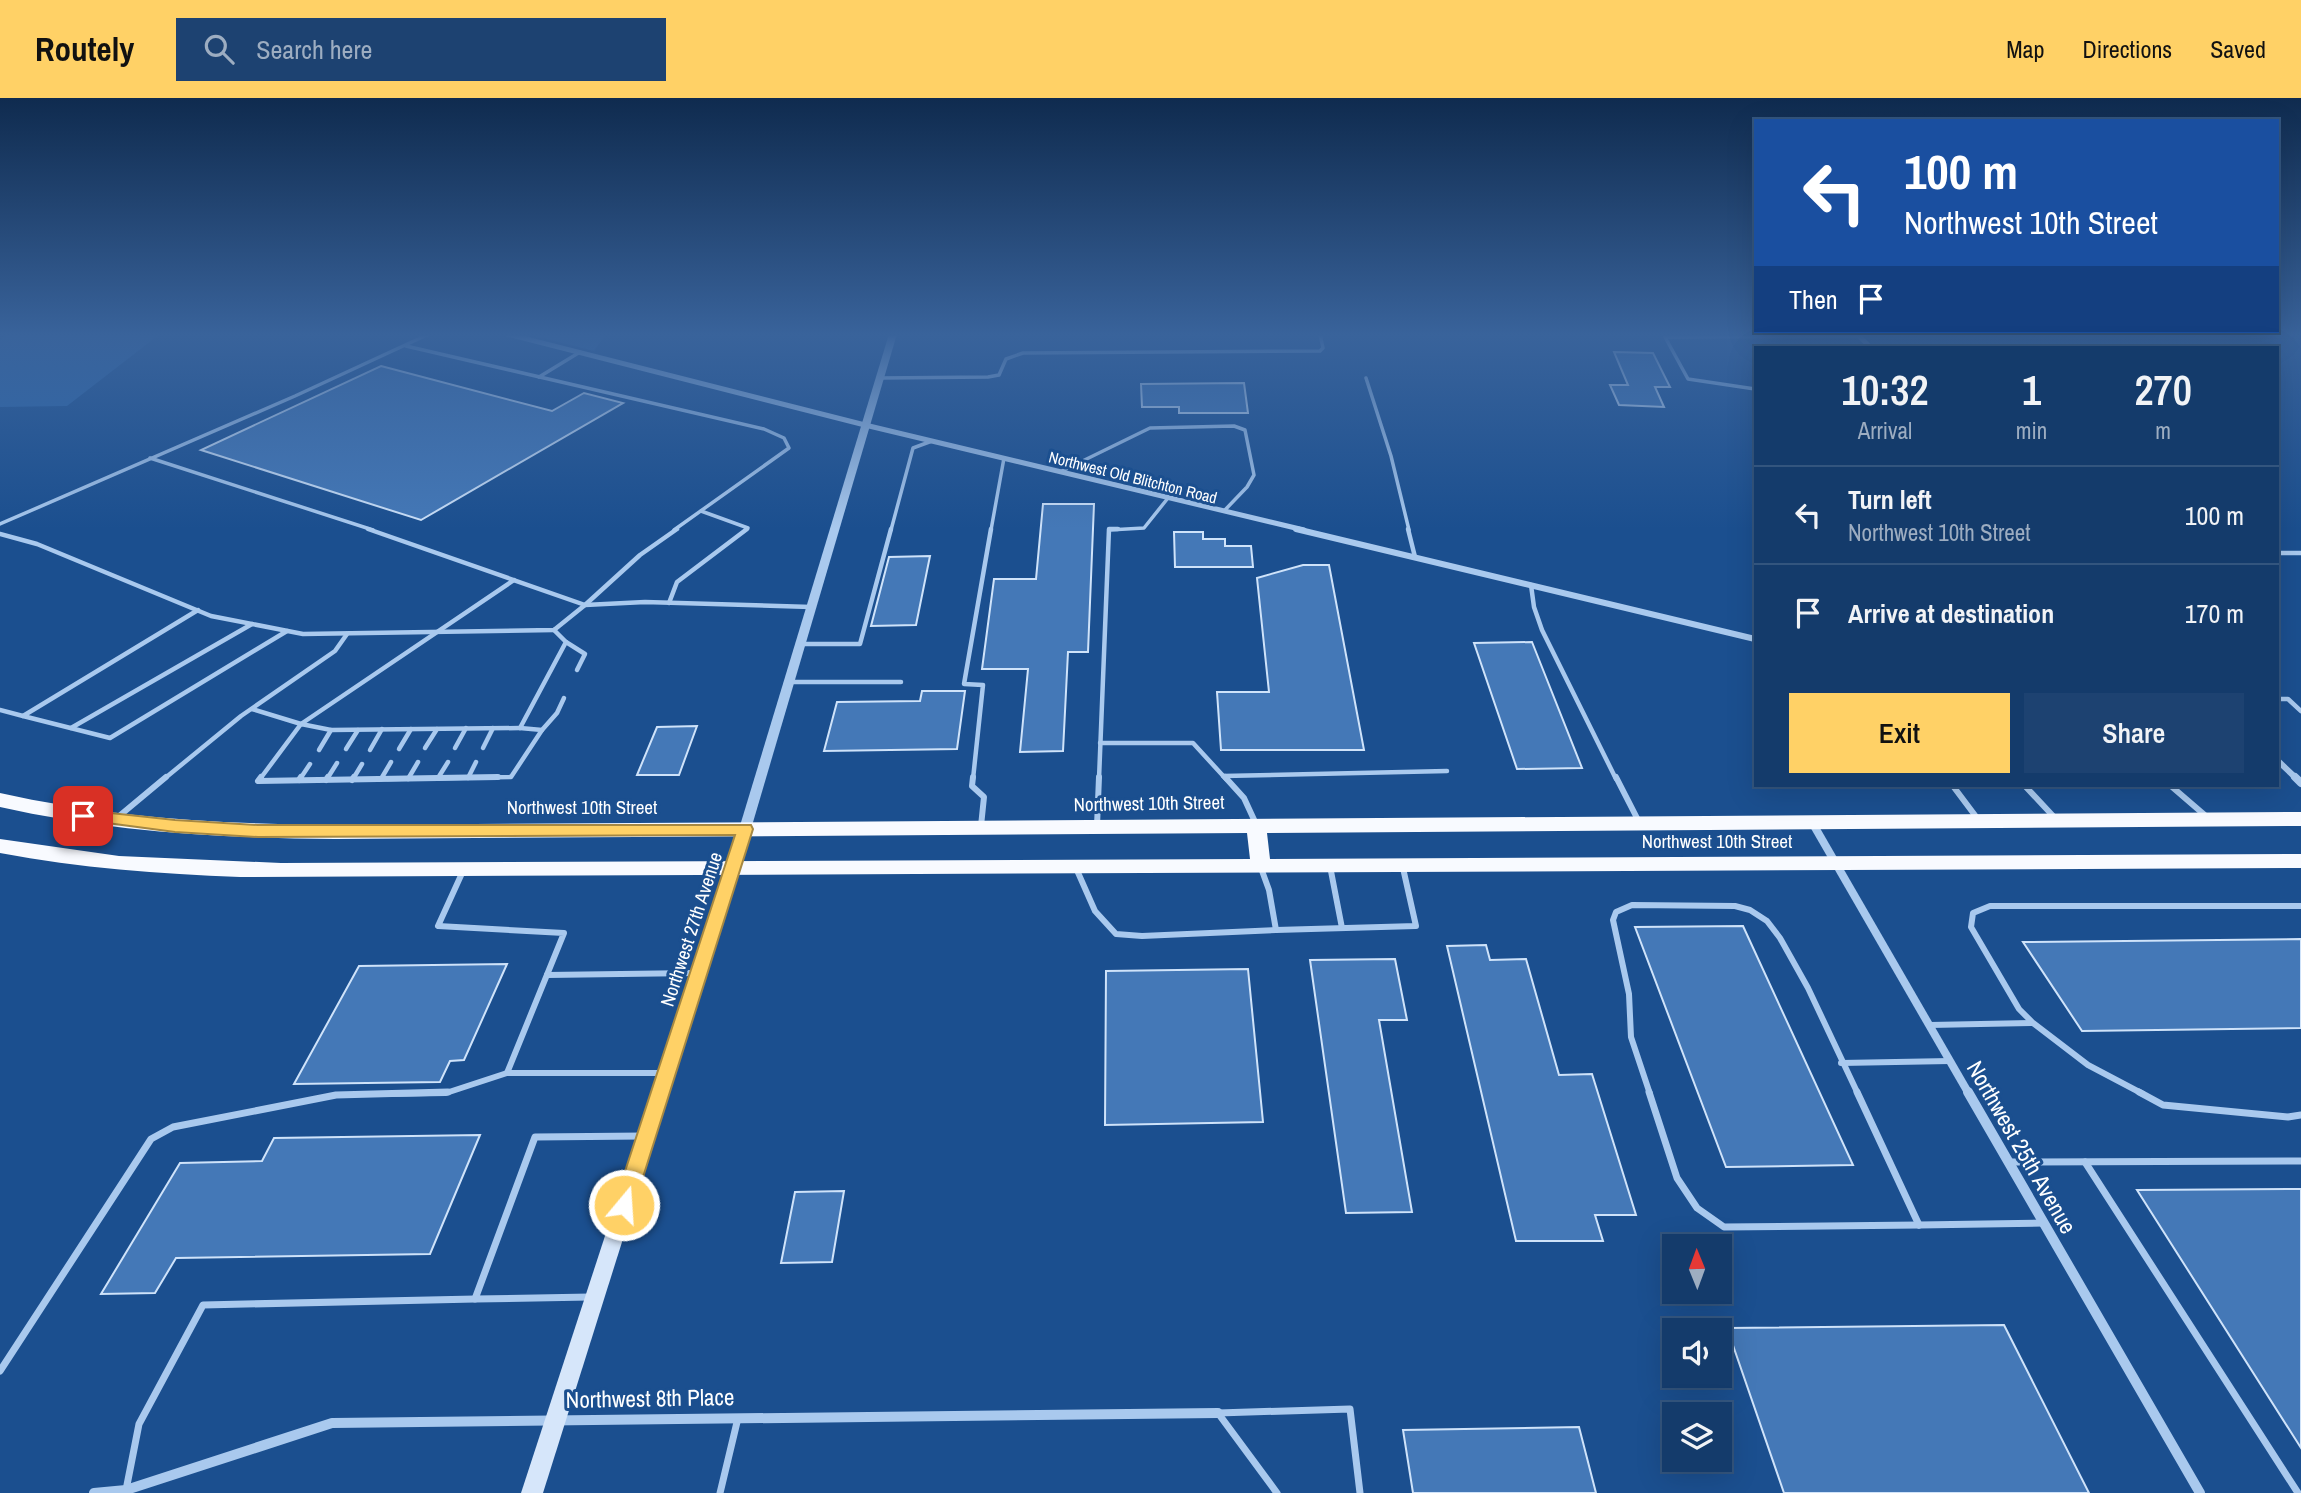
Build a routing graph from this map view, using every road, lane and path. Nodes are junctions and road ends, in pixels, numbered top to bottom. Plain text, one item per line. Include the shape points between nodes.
1 (285, 399) edge
2 (635, 399) edge
3 (764, 399) edge
4 (873, 399) edge
5 (1373, 399) edge
6 (865, 425) junction
7 (932, 441) junction
8 (150, 458) junction
9 (1004, 458) junction
10 (1060, 472) junction
11 (1168, 498) junction
12 (701, 511) junction
13 (1224, 511) junction
14 (0, 524) edge
15 (0, 534) edge
16 (2279, 553) edge
17 (2301, 553) edge
18 (1415, 557) junction
19 (514, 580) junction
20 (1531, 585) junction
21 (669, 603) junction
22 (585, 605) junction
23 (811, 607) junction
24 (198, 610) junction
25 (253, 624) junction
26 (554, 630) junction
27 (287, 631) junction
28 (347, 634) junction
29 (432, 634) junction
30 (1754, 639) edge
31 (566, 642) junction
32 (800, 644) junction
33 (578, 670) dead end
34 (789, 682) junction
35 (901, 682) dead end
36 (564, 698) dead end
37 (2279, 699) edge
38 (251, 709) junction
39 (0, 710) edge
40 (2301, 711) edge
41 (23, 716) junction
42 (301, 724) junction
43 (71, 728) junction
44 (466, 728) junction
45 (493, 728) junction
46 (520, 728) junction
47 (383, 729) junction
48 (411, 729) junction
49 (437, 729) junction
50 (331, 730) junction
51 (358, 730) junction
52 (542, 730) junction
53 (1100, 743) junction
54 (425, 748) dead end
55 (456, 748) dead end
56 (482, 748) dead end
57 (399, 749) dead end
58 (319, 750) dead end
59 (346, 750) dead end
60 (370, 750) dead end
61 (391, 762) dead end
62 (418, 762) dead end
63 (448, 762) dead end
64 (476, 762) dead end
65 (2279, 762) edge
66 (337, 763) dead end
67 (310, 764) dead end
68 (362, 764) dead end
69 (1447, 771) dead end
70 (1223, 776) junction
71 (439, 778) junction
72 (468, 778) junction
73 (381, 779) junction
74 (408, 779) junction
75 (299, 780) junction
76 (326, 780) junction
77 (352, 780) junction
78 (2301, 783) edge
79 (1954, 787) edge
80 (2026, 787) edge
81 (2172, 787) edge
82 (0, 800) edge
83 (116, 819) junction
84 (2209, 819) junction
85 (2301, 819) edge
86 (1979, 820) junction
87 (2056, 820) junction
88 (1812, 821) junction
89 (1640, 822) junction
90 (1256, 824) junction
91 (1097, 826) junction
92 (980, 827) junction
93 (745, 829) junction
94 (0, 846) edge
95 (2301, 861) edge
96 (1836, 863) junction
97 (1330, 866) junction
98 (1403, 866) junction
99 (1261, 867) junction
100 (1076, 868) junction
101 (463, 871) junction
102 (732, 871) junction
103 (2301, 906) edge
104 (1342, 928) junction
105 (1276, 930) junction
106 (699, 973) junction
107 (547, 975) junction
108 (2032, 1023) junction
109 (1930, 1026) junction
110 (1951, 1061) junction
111 (1841, 1063) junction
112 (507, 1073) junction
113 (667, 1073) junction
114 (2301, 1115) edge
115 (646, 1136) junction
116 (2301, 1161) edge
117 (2008, 1162) junction
118 (2085, 1162) junction
119 (2044, 1223) junction
120 (1920, 1226) junction
121 (595, 1297) junction
122 (475, 1299) junction
123 (0, 1371) edge
124 (1218, 1413) junction
125 (738, 1418) junction
126 (555, 1420) junction
127 (126, 1491) edge
128 (94, 1493) edge
129 (532, 1493) edge
130 (720, 1493) edge
131 (1277, 1493) edge
132 (1360, 1493) edge
133 (2200, 1493) edge
134 (2298, 1493) edge

1 - 8 lane
2 - 12 lane via 764,429 784,438 789,447
3 - 6 street, Northwest Old Blitchton Road
4 - 6 street, Northwest 27th Avenue
5 - 18 lane
6 - 7 street, Northwest Old Blitchton Road
6 - 23 street, Northwest 27th Avenue
7 - 9 street, Northwest Old Blitchton Road
7 - 32 lane via 913,448 860,644
8 - 14 lane
8 - 19 lane
9 - 10 street, Northwest Old Blitchton Road
9 - 92 lane via 964,684 984,685 972,786 984,797
10 - 11 street, Northwest Old Blitchton Road
10 - 13 lane via 1150,428 1234,426 1245,430 1254,475
11 - 13 street, Northwest Old Blitchton Road
11 - 53 lane via 1144,528 1109,528
12 - 21 lane via 748,528 677,582
12 - 22 lane via 640,555
13 - 18 street, Northwest Old Blitchton Road
15 - 24 lane via 37,544
16 - 17 lane
18 - 20 street, Northwest Old Blitchton Road
19 - 22 lane
19 - 29 lane
20 - 30 street, Northwest Old Blitchton Road
20 - 89 lane via 1530,598 1546,635
21 - 22 lane
21 - 23 lane
22 - 26 lane
23 - 32 street, Northwest 27th Avenue
24 - 25 lane
24 - 41 lane
25 - 27 lane
25 - 43 lane
26 - 29 lane
26 - 31 lane
27 - 28 lane
27 - 43 lane via 110,738
28 - 29 lane
28 - 38 lane via 335,651
29 - 42 lane
31 - 33 lane via 585,654
31 - 46 lane
32 - 34 street, Northwest 27th Avenue
34 - 35 lane
34 - 93 street, Northwest 27th Avenue
36 - 52 lane
37 - 40 lane via 2288,699
38 - 42 lane
38 - 83 lane
39 - 41 lane
41 - 43 lane
42 - 50 lane
42 - 75 lane via 258,781
44 - 45 lane
44 - 49 lane
44 - 55 lane
45 - 46 lane
45 - 56 lane
46 - 52 lane
47 - 48 lane
47 - 51 lane
47 - 60 lane
48 - 49 lane
48 - 57 lane
49 - 54 lane
50 - 51 lane
50 - 58 lane
51 - 59 lane
52 - 72 lane via 511,777
53 - 70 lane via 1194,743
53 - 91 lane
61 - 73 lane
62 - 74 lane
63 - 71 lane
64 - 72 lane
65 - 78 street
66 - 76 lane
67 - 75 lane
68 - 77 lane
69 - 70 lane
70 - 90 lane via 1244,798
71 - 72 lane
71 - 74 lane
73 - 74 lane
73 - 77 lane
75 - 76 lane
76 - 77 lane
79 - 86 lane
80 - 87 lane
81 - 84 lane
82 - 83 highway, Northwest 10th Street
83 - 93 highway, Northwest 10th Street via 258,831
84 - 85 highway, Northwest 10th Street
84 - 87 highway, Northwest 10th Street
86 - 87 highway, Northwest 10th Street
86 - 88 highway, Northwest 10th Street
88 - 89 highway, Northwest 10th Street
88 - 96 street, Northwest 25th Avenue
89 - 90 highway, Northwest 10th Street
90 - 91 highway, Northwest 10th Street
90 - 99 highway
91 - 92 highway, Northwest 10th Street
92 - 93 highway, Northwest 10th Street
93 - 102 main road, Northwest 27th Avenue
94 - 101 highway, Northwest 10th Street via 113,862 220,869
95 - 96 highway, Northwest 10th Street
96 - 98 highway, Northwest 10th Street
96 - 109 street, Northwest 25th Avenue
97 - 98 highway, Northwest 10th Street
97 - 99 highway, Northwest 10th Street
97 - 104 lane
98 - 104 lane via 1416,926
99 - 100 highway, Northwest 10th Street
99 - 105 lane
100 - 102 highway, Northwest 10th Street
100 - 105 lane via 1095,911 1116,933
101 - 102 highway, Northwest 10th Street
101 - 107 lane via 438,926 564,933
102 - 106 main road, Northwest 27th Avenue
103 - 108 lane via 1990,906 1973,913 1971,927
104 - 105 lane
106 - 107 lane
106 - 113 main road, Northwest 27th Avenue
107 - 112 lane
108 - 109 lane
108 - 114 lane via 2088,1065 2163,1105
109 - 110 street, Northwest 25th Avenue
110 - 111 lane
110 - 117 street, Northwest 25th Avenue
111 - 120 lane
111 - 120 lane via 1808,988 1767,921 1735,906 1633,905 1616,912 1613,920 1629,994 1631,1037 1677,1178 1697,1208 1724,1227
112 - 113 lane
112 - 123 lane via 446,1093 336,1095 161,1132 151,1139
113 - 115 main road, Northwest 27th Avenue
115 - 121 main road, Northwest 27th Avenue
115 - 122 lane via 535,1137
116 - 118 lane
117 - 118 lane
117 - 119 street, Northwest 25th Avenue
118 - 134 lane
119 - 120 lane
119 - 133 street, Northwest 25th Avenue
121 - 122 lane
121 - 126 main road, Northwest 27th Avenue
122 - 127 lane via 203,1304 139,1424
124 - 125 street, Northwest 8th Place
124 - 131 lane
124 - 132 lane via 1350,1409
125 - 126 street, Northwest 8th Place
125 - 130 lane
126 - 127 street, Northwest 8th Place via 332,1423
126 - 129 main road, Northwest 27th Avenue
127 - 128 street, Northwest 8th Place

